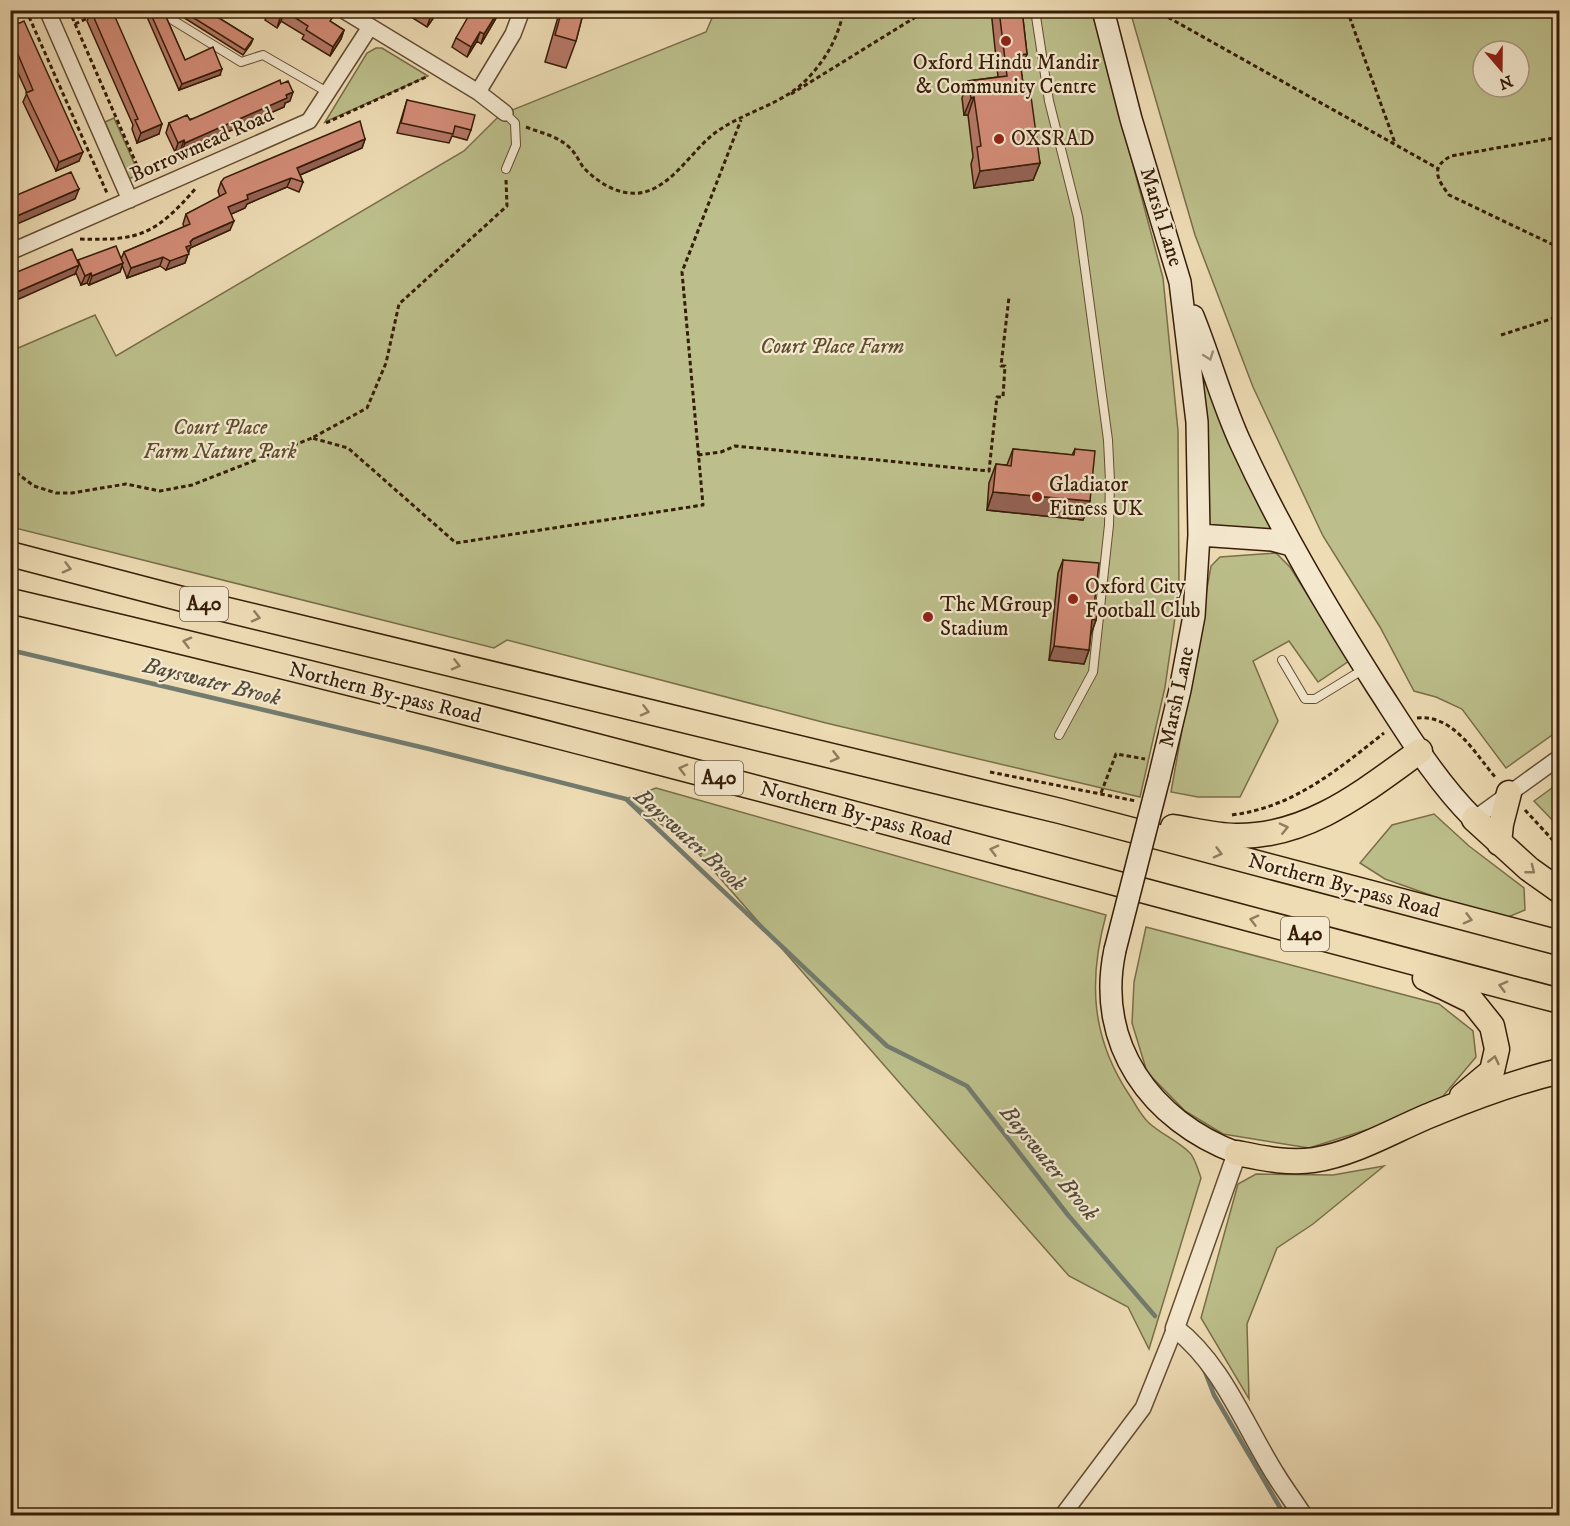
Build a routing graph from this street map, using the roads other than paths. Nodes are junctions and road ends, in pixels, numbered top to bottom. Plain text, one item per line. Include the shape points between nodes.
1 (47, 10) edge
2 (165, 10) edge
3 (343, 10) edge
4 (522, 10) edge
5 (1035, 10) edge
6 (1103, 10) edge
7 (370, 27) junction
8 (478, 92) junction
9 (329, 93) junction
10 (510, 118) joint
11 (506, 169) road end
12 (130, 200) junction
13 (10, 252) edge
14 (1180, 282) junction
15 (1199, 535) junction
16 (1291, 545) junction
17 (10, 554) edge
18 (10, 601) edge
19 (1282, 660) dead end
20 (1366, 669) junction
21 (1059, 735) dead end
22 (1420, 751) junction
23 (1560, 757) edge
24 (1511, 796) junction
25 (1060, 812) junction
26 (1474, 819) junction
27 (1499, 843) junction
28 (1560, 891) edge
29 (1336, 943) junction
30 (1560, 943) edge
31 (1560, 1001) edge
32 (1560, 1071) edge
33 (1437, 1112) junction
34 (1237, 1153) junction
35 (1175, 1328) junction
36 (1062, 1515) edge
37 (1304, 1515) edge

1 - 12 street
2 - 9 lane via 171,19 241,62 263,55
3 - 7 street
4 - 8 street via 513,34
5 - 21 lane via 1049,101 1078,217 1110,481 1094,672
6 - 14 main road, Marsh Lane
7 - 8 street
7 - 9 street
8 - 10 street
9 - 12 street, Borrowmead Road via 313,117
10 - 11 lane via 516,145
12 - 13 street, Borrowmead Road
14 - 15 main road, Marsh Lane via 1197,422
14 -> 16 main road via 1240,441
15 - 16 main road
15 - 34 main road, Marsh Lane, bridge via 1194,616 1161,770 1115,950 1110,974 1111,1006 1126,1056 1143,1087 1187,1129
16 - 20 main road
17 -> 25 highway, Northern By-pass Road / A40
29 -> 18 highway, Northern By-pass Road / A40 via 1051,864 387,692
19 - 20 lane via 1305,699 1315,699
20 - 22 main road
25 -> 22 highway via 1236,837 1287,829 1346,804
22 - 26 main road via 1451,796
23 - 24 street
24 - 26 street
24 - 27 highway
25 -> 30 highway, Northern By-pass Road / A40
26 - 27 highway
27 -> 28 highway
31 -> 29 highway, Northern By-pass Road / A40
33 -> 29 highway via 1475,1088 1492,1071 1497,1049 1492,1026 1472,1001 1445,986
32 - 33 highway
33 - 34 highway via 1384,1137 1314,1160 1272,1160
34 - 35 street
35 - 36 street via 1143,1408
35 - 37 street via 1209,1362 1277,1478

